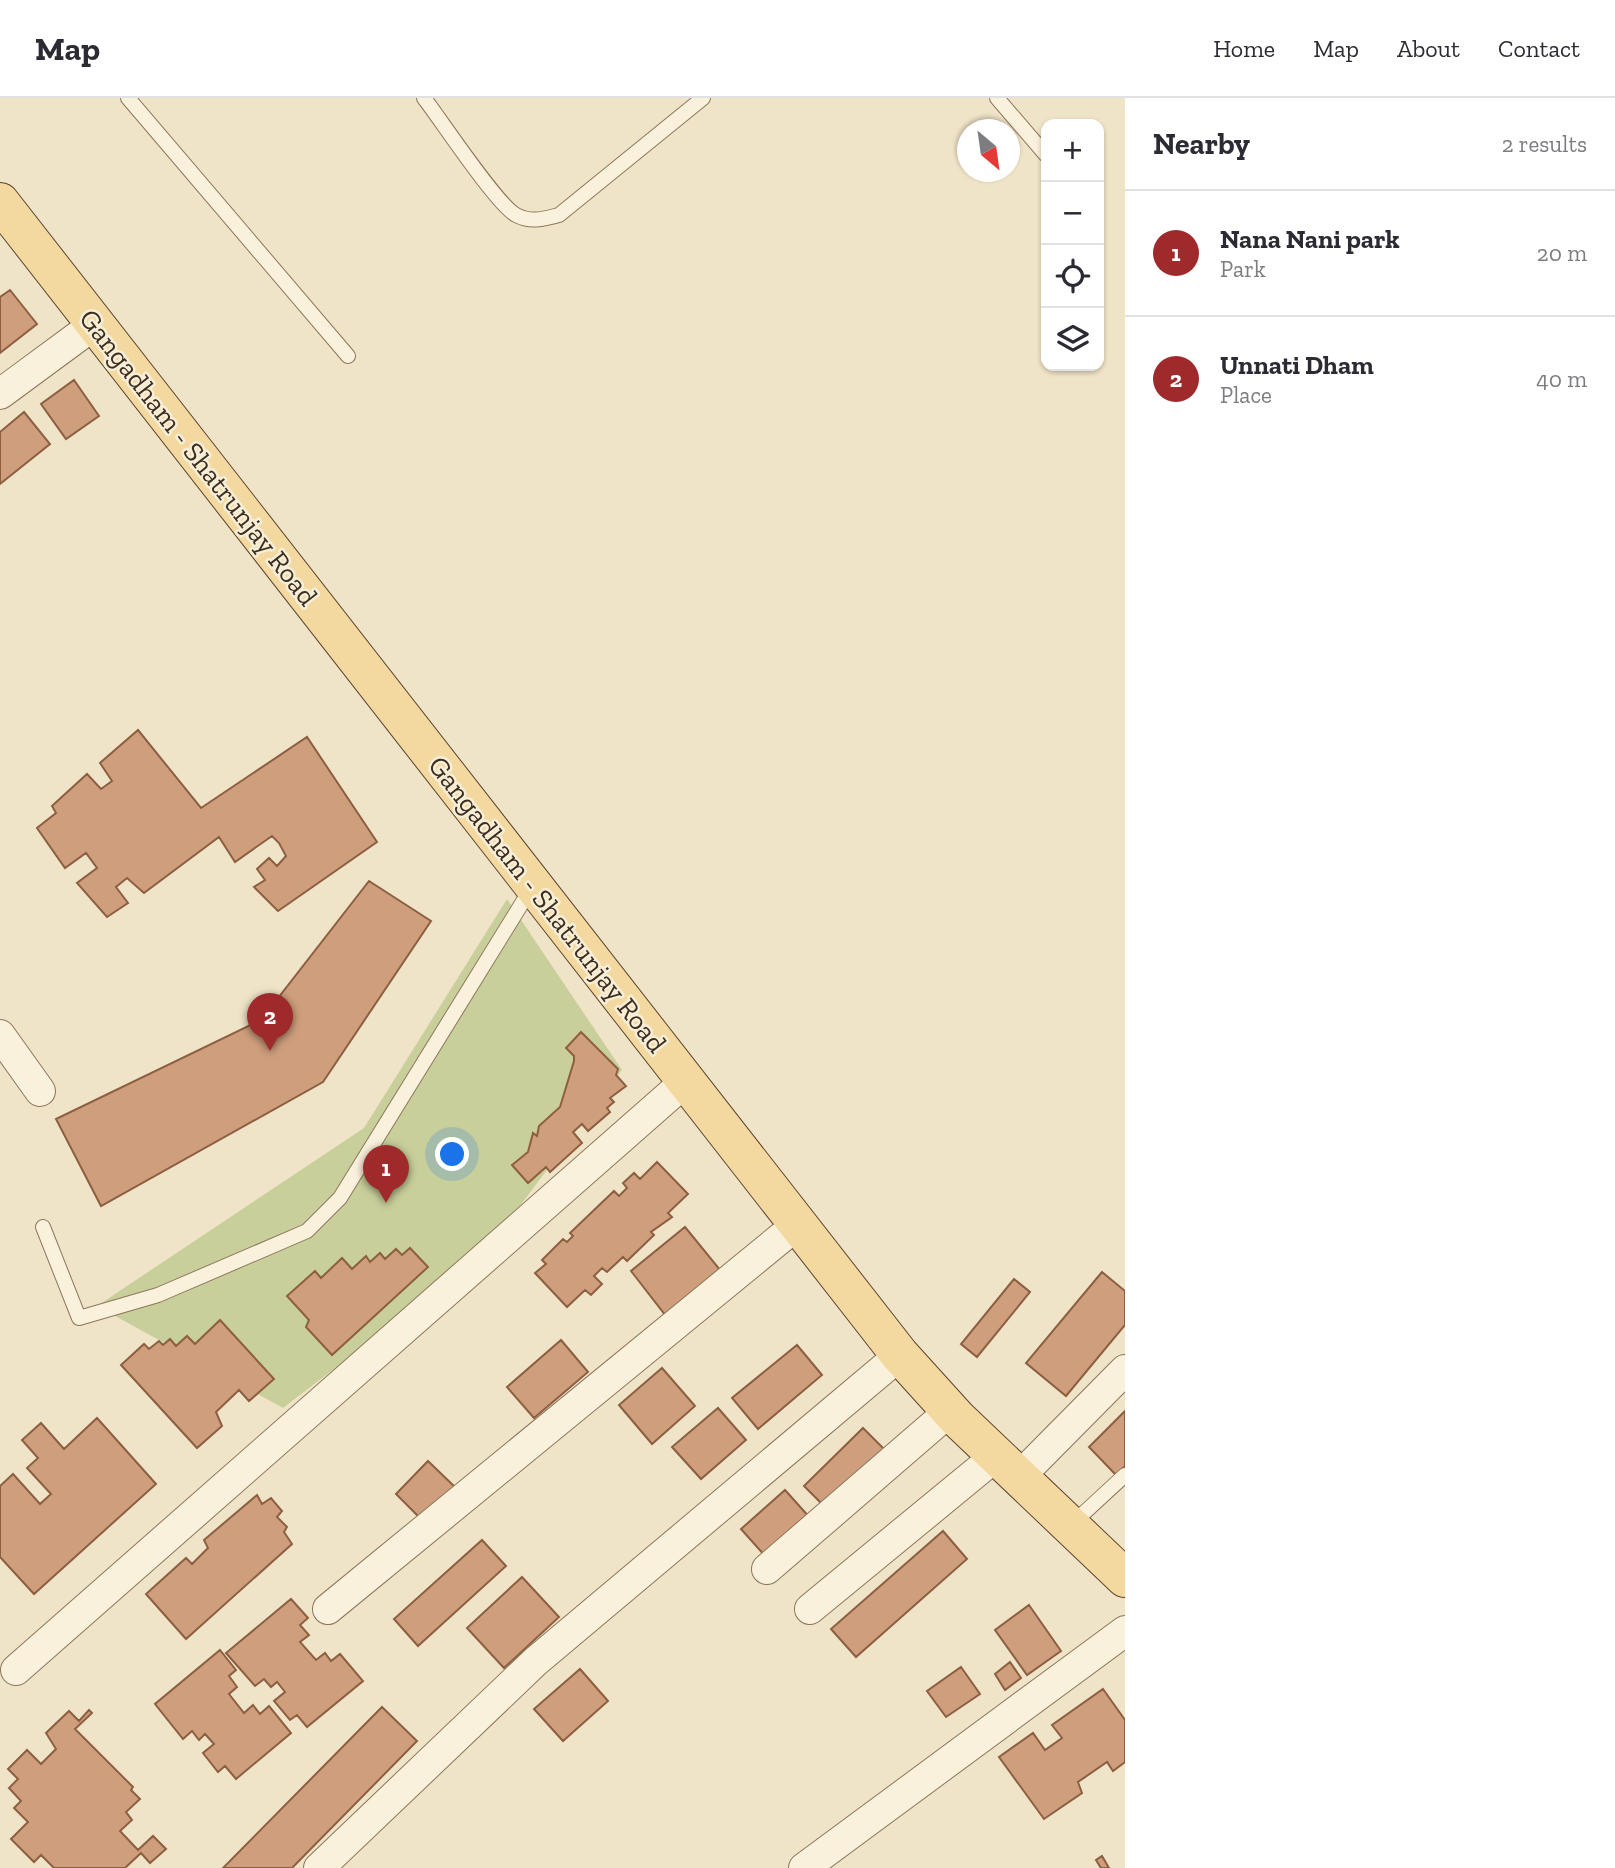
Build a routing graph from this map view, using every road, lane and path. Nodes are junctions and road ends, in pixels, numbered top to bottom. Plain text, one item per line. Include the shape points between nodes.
1 (128, 98) edge
2 (425, 98) edge
3 (703, 98) edge
4 (997, 98) edge
5 (1041, 149) edge
6 (0, 202) edge
7 (95, 324) junction
8 (348, 356) dead end
9 (0, 394) edge
10 (533, 885) junction
11 (0, 1035) edge
12 (686, 1081) junction
13 (40, 1091) dead end
14 (799, 1224) junction
15 (43, 1227) dead end
16 (900, 1355) junction
17 (1125, 1370) edge
18 (951, 1410) junction
19 (1007, 1467) junction
20 (1125, 1475) edge
21 (1069, 1527) junction
22 (1121, 1566) edge
23 (766, 1569) dead end
24 (327, 1609) dead end
25 (810, 1609) dead end
26 (1125, 1631) edge
27 (16, 1670) dead end
28 (319, 1868) edge
29 (804, 1868) edge

1 - 8 lane
2 - 3 lane via 499,198 515,214 536,221 559,215
4 - 5 lane
6 - 7 main road, Gangadham - Shatrunjay Road
7 - 9 street
7 - 10 main road, Gangadham - Shatrunjay Road
10 - 12 main road, Gangadham - Shatrunjay Road
10 - 15 lane via 340,1198 307,1231 158,1295 79,1318
11 - 13 street
12 - 14 main road, Gangadham - Shatrunjay Road
12 - 27 street
14 - 16 main road, Gangadham - Shatrunjay Road
14 - 24 street
16 - 18 main road, Gangadham - Shatrunjay Road
16 - 28 street via 536,1661
17 - 19 street
18 - 19 main road, Gangadham - Shatrunjay Road
18 - 23 street
19 - 21 main road, Gangadham - Shatrunjay Road
19 - 25 street
20 - 21 lane
21 - 22 main road, Gangadham - Shatrunjay Road
26 - 29 street

